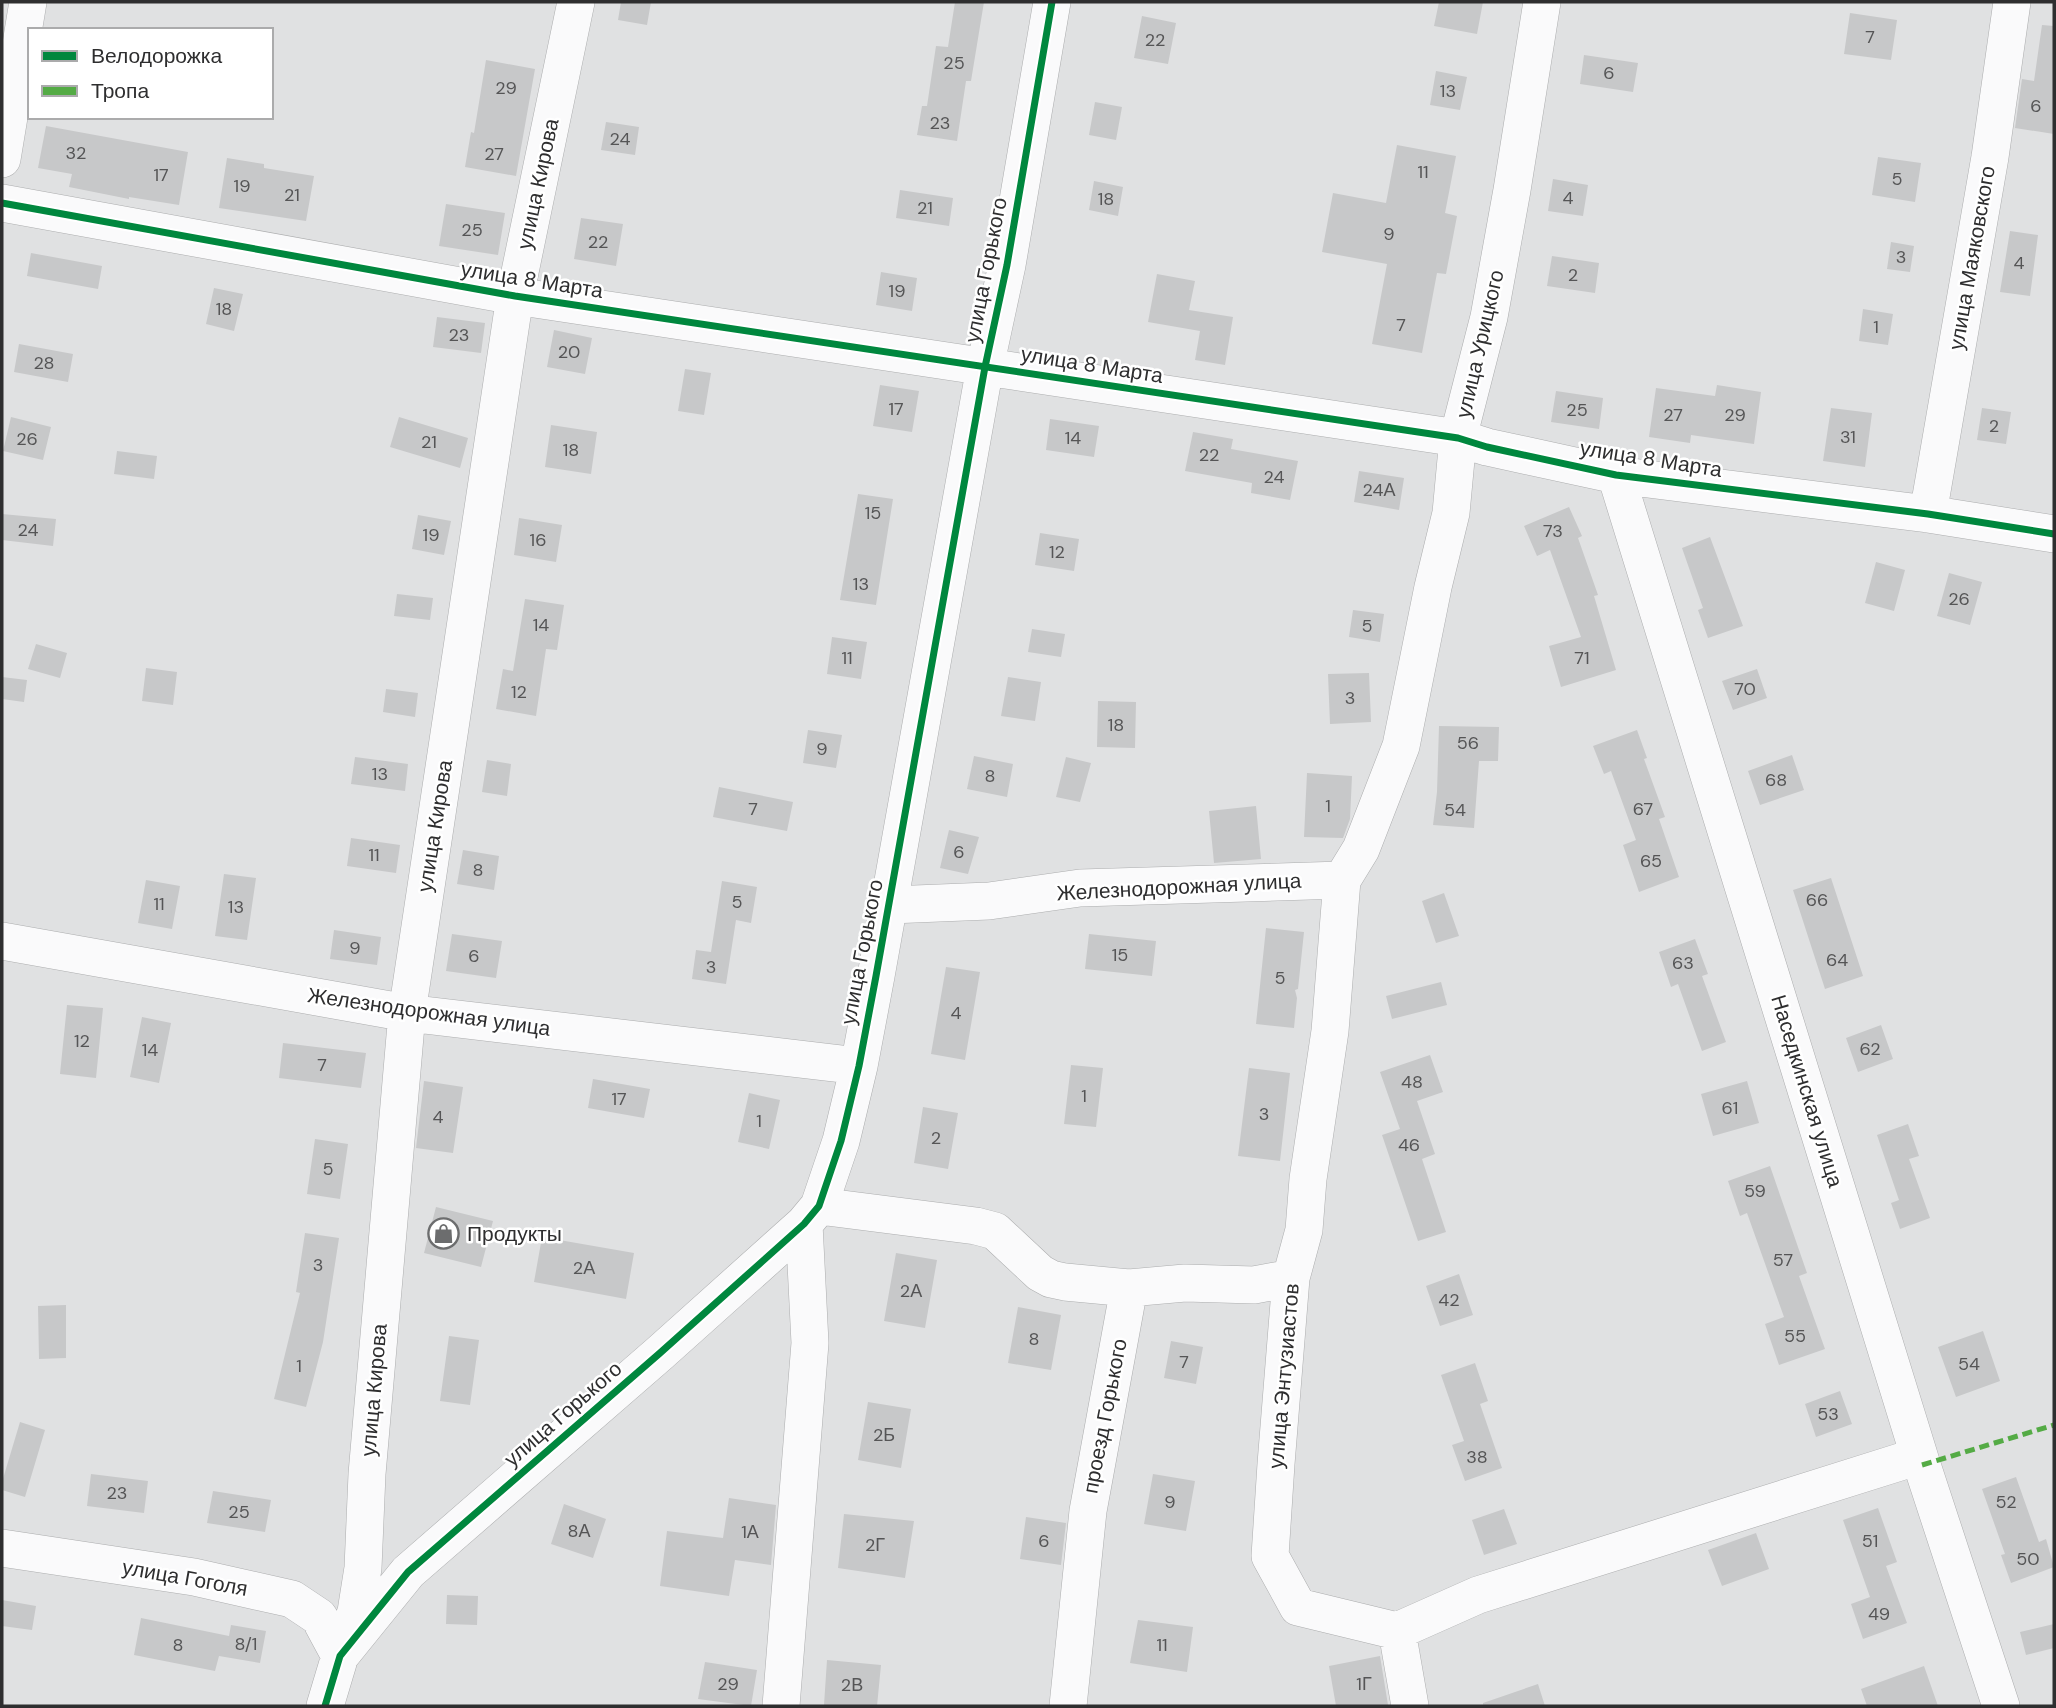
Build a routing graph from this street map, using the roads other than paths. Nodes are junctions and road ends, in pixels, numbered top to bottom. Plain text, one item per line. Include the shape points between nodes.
1 (28, 2) edge
2 (576, 2) edge
3 (1052, 2) edge
4 (1542, 2) edge
5 (2012, 2) edge
6 (2, 159) edge
7 (2, 203) edge
8 (515, 296) junction
9 (985, 366) junction
10 (1458, 438) junction
11 (1616, 475) junction
12 (1928, 514) junction
13 (2054, 534) edge
14 (1342, 880) junction
15 (890, 905) junction
16 (2, 941) edge
17 (407, 1013) junction
18 (859, 1066) junction
19 (812, 1215) junction
20 (1291, 1278) junction
21 (1129, 1288) junction
22 (1919, 1456) junction
23 (2, 1548) edge
24 (1397, 1631) junction
25 (340, 1656) junction
26 (325, 1706) edge
27 (781, 1706) edge
28 (1069, 1706) edge
29 (1410, 1706) edge
30 (2001, 1706) edge

1 - 6 street
2 - 8 street, улица Кирова
3 - 9 street, улица Горького
4 - 10 street, улица Урицкого via 1491,305
5 - 12 street, улица Маяковского via 1990,158
7 - 8 street, улица 8 Марта
8 - 9 street, улица 8 Марта
8 - 17 street, улица Кирова
9 - 10 street, улица 8 Марта
9 - 15 street, улица Горького
10 - 11 street, улица 8 Марта
10 - 14 street, улица Урицкого via 1451,513 1401,746 1361,849
11 - 12 street, улица 8 Марта
11 - 22 street, Наседкинская улица
12 - 13 street, улица 8 Марта
14 - 15 street, Железнодорожная улица via 1080,888 989,901
14 - 20 street, улица Энтузиастов via 1330,1031 1304,1230
15 - 18 street, улица Горького
16 - 17 street, Железнодорожная улица
17 - 18 street, Железнодорожная улица
17 - 25 street, улица Кирова via 363,1568 356,1612
18 - 19 street, улица Горького via 841,1141
19 - 21 street via 976,1226 995,1231 1051,1279
19 - 25 street, улица Горького via 408,1572
19 - 27 street, улица Горького via 810,1343
20 - 21 street via 1254,1285 1185,1283
20 - 24 street, улица Энтузиастов via 1270,1556 1298,1607
21 - 28 street, проезд Горького via 1088,1511
22 - 24 street via 1478,1595
22 - 30 street, Наседкинская улица
23 - 25 street, улица Гоголя via 194,1577 292,1599 319,1617
24 - 29 street
25 - 26 street, улица Горького

